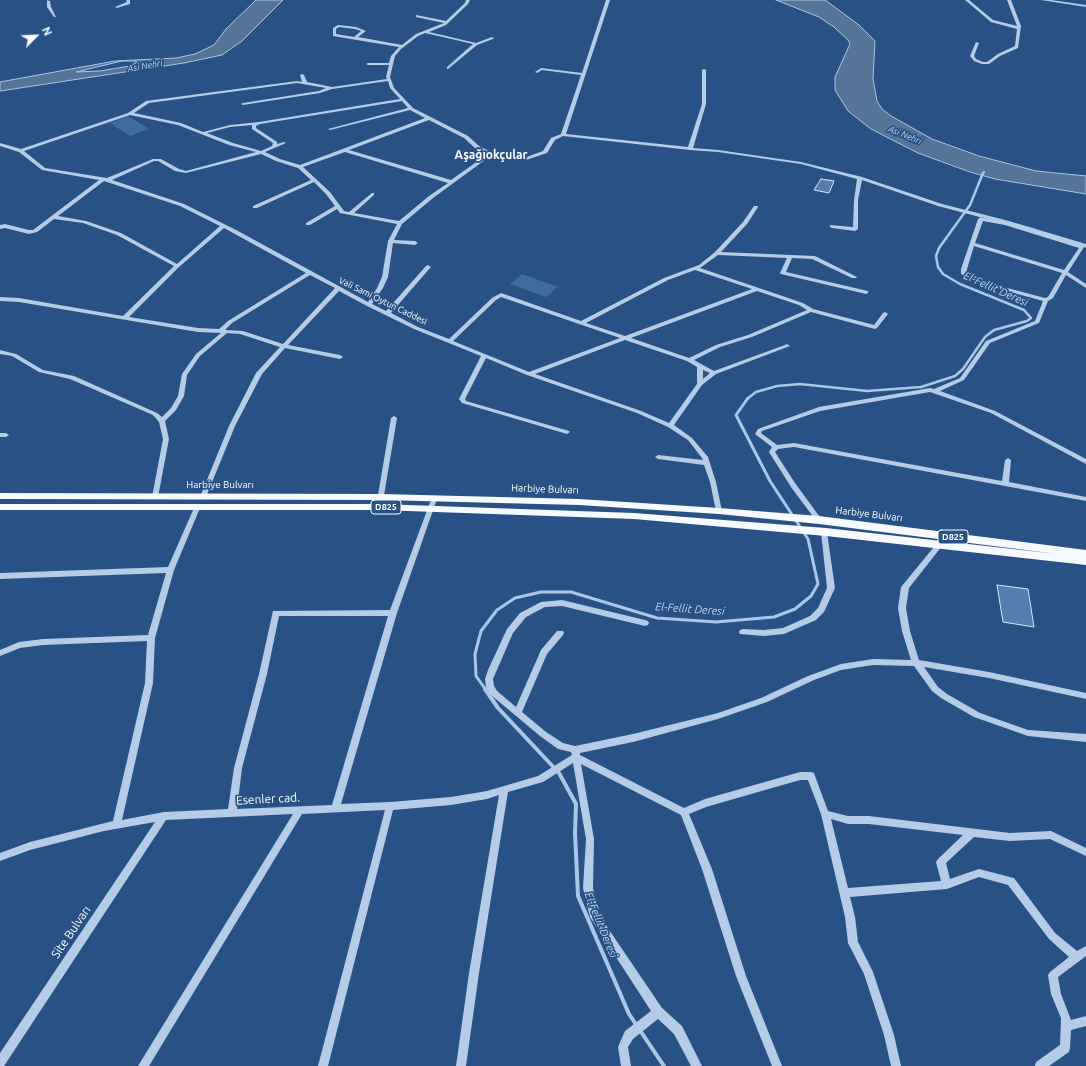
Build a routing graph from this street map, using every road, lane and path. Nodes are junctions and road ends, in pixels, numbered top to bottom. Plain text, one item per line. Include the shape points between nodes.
1 (56, 0) edge
2 (128, 0) edge
3 (468, 0) edge
4 (608, 0) edge
5 (967, 0) edge
6 (1009, 0) edge
7 (1043, 0) edge
8 (48, 1) edge
9 (1071, 2) edge
10 (1086, 6) edge
11 (117, 7) dead end
12 (55, 16) dead end
13 (416, 16) dead end
14 (446, 22) junction
15 (1019, 28) junction
16 (425, 32) junction
17 (355, 38) junction
18 (492, 38) dead end
19 (977, 43) dead end
20 (476, 44) junction
21 (403, 46) junction
22 (368, 64) dead end
23 (390, 64) junction
24 (448, 68) dead end
25 (704, 70) dead end
26 (537, 72) dead end
27 (583, 74) junction
28 (302, 75) dead end
29 (388, 80) junction
30 (305, 83) junction
31 (332, 88) junction
32 (401, 100) junction
33 (243, 104) dead end
34 (411, 109) junction
35 (130, 114) junction
36 (429, 118) junction
37 (259, 123) junction
38 (330, 129) dead end
39 (202, 133) junction
40 (563, 135) junction
41 (284, 143) dead end
42 (0, 144) edge
43 (274, 147) junction
44 (690, 149) junction
45 (344, 150) junction
46 (21, 151) junction
47 (261, 152) junction
48 (488, 155) junction
49 (300, 167) junction
50 (860, 178) junction
51 (106, 180) junction
52 (315, 180) junction
53 (451, 182) junction
54 (372, 194) dead end
55 (338, 206) junction
56 (255, 207) dead end
57 (756, 207) dead end
58 (351, 213) junction
59 (54, 217) junction
60 (400, 223) junction
61 (308, 224) dead end
62 (223, 226) junction
63 (832, 226) dead end
64 (0, 227) edge
65 (391, 241) junction
66 (415, 243) dead end
67 (973, 244) junction
68 (1086, 246) edge
69 (717, 252) junction
70 (790, 258) junction
71 (177, 266) junction
72 (428, 267) dead end
73 (695, 268) junction
74 (1065, 272) junction
75 (310, 273) junction
76 (854, 277) dead end
77 (1086, 286) edge
78 (338, 288) junction
79 (757, 289) junction
80 (866, 292) dead end
81 (0, 299) edge
82 (1046, 300) junction
83 (368, 305) junction
84 (811, 310) junction
85 (387, 314) junction
86 (885, 314) dead end
87 (125, 317) junction
88 (581, 323) junction
89 (222, 332) junction
90 (623, 339) junction
91 (449, 342) junction
92 (283, 346) junction
93 (787, 346) dead end
94 (0, 352) edge
95 (484, 356) junction
96 (340, 357) dead end
97 (689, 360) junction
98 (700, 366) junction
99 (714, 373) junction
100 (529, 374) junction
101 (700, 384) junction
102 (936, 391) junction
103 (394, 418) dead end
104 (162, 421) junction
105 (670, 426) junction
106 (567, 432) dead end
107 (776, 448) junction
108 (658, 457) dead end
109 (1008, 460) dead end
110 (1086, 462) edge
111 (707, 463) junction
112 (1006, 484) junction
113 (0, 496) edge
114 (203, 496) junction
115 (155, 497) junction
116 (434, 499) junction
117 (1086, 499) edge
118 (380, 502) junction
119 (0, 506) edge
120 (197, 508) junction
121 (430, 508) junction
122 (719, 511) junction
123 (819, 520) junction
124 (824, 532) junction
125 (940, 544) junction
126 (1086, 560) edge
127 (170, 570) junction
128 (0, 576) edge
129 (393, 613) junction
130 (645, 622) dead end
131 (743, 632) dead end
132 (560, 634) dead end
133 (151, 638) junction
134 (0, 653) edge
135 (916, 663) junction
136 (1086, 696) edge
137 (518, 713) junction
138 (1086, 738) edge
139 (575, 753) junction
140 (504, 791) junction
141 (390, 806) junction
142 (336, 807) junction
143 (300, 810) junction
144 (684, 812) junction
145 (232, 813) junction
146 (825, 814) junction
147 (164, 816) junction
148 (117, 824) junction
149 (972, 833) junction
150 (1086, 852) edge
151 (0, 857) edge
152 (947, 885) junction
153 (845, 893) junction
154 (1086, 951) edge
155 (1076, 957) junction
156 (658, 1012) junction
157 (1086, 1021) edge
158 (1066, 1026) junction
159 (0, 1062) edge
160 (143, 1066) edge
161 (322, 1066) edge
162 (461, 1066) edge
163 (626, 1066) edge
164 (697, 1066) edge
165 (776, 1066) edge
166 (896, 1066) edge
167 (1040, 1066) edge

1 - 8 street
2 - 11 street via 129,3
3 - 14 street
4 - 27 street
5 - 15 street via 992,21
6 - 15 street
7 - 9 street
8 - 12 street
9 - 10 street
13 - 14 street
14 - 16 street
15 - 19 street via 1017,47 999,54 988,63 975,60 972,56
16 - 20 street
16 - 21 street
17 - 17 street via 363,30 342,26 334,29 334,35
17 - 21 street
18 - 20 street
20 - 24 street
21 - 23 street via 392,56
22 - 23 street
23 - 29 street
25 - 44 street via 704,104
26 - 27 street via 541,68
27 - 40 street
28 - 30 street
29 - 31 street
29 - 32 street
30 - 31 street
30 - 35 street via 148,102
31 - 33 street
32 - 34 street
32 - 37 street
34 - 36 street
34 - 38 street
35 - 39 street via 178,124
35 - 46 street
36 - 45 street
36 - 48 street via 466,137 489,153
37 - 39 street via 230,126
37 - 43 street via 254,125 254,128 268,135 275,143
39 - 47 street
40 - 44 street
40 - 48 street via 553,139 545,152 524,159 503,159
41 - 43 street
42 - 46 street, Vali Sami Oytun Caddesi
43 - 47 street
44 - 50 street via 718,150 768,158
45 - 49 street
45 - 53 street
46 - 51 street, Vali Sami Oytun Caddesi via 44,169
47 - 49 street
47 - 51 street via 186,172 159,160 153,160
48 - 53 street
49 - 52 street
50 - 63 street via 855,229
50 - 68 street via 960,211
51 - 59 street
51 - 62 street, Vali Sami Oytun Caddesi via 162,197
52 - 55 street
52 - 56 street
53 - 60 street
54 - 58 street
55 - 58 street via 342,212
55 - 61 street
57 - 69 street via 745,223
58 - 60 street
59 - 64 street via 35,231
59 - 71 street via 84,222 119,234
60 - 65 street
62 - 71 street
62 - 75 street, Vali Sami Oytun Caddesi
65 - 66 street
65 - 83 street via 385,277
67 - 74 street
67 - 74 street via 981,219 1082,247
67 - 82 street via 964,274 994,286
69 - 70 street
69 - 73 street
70 - 76 street via 813,257
70 - 80 street via 783,273
71 - 87 street
72 - 85 street
73 - 79 street
73 - 88 street via 666,279
74 - 77 street
74 - 82 street via 1050,298
75 - 78 street, Vali Sami Oytun Caddesi
75 - 89 street via 230,322
78 - 83 street, Vali Sami Oytun Caddesi
78 - 92 street
79 - 84 street
79 - 90 street
81 - 87 street
82 - 102 street via 1038,322 988,342 962,379
83 - 85 street, Vali Sami Oytun Caddesi
84 - 86 street via 875,327
84 - 97 street
85 - 91 street, Vali Sami Oytun Caddesi
87 - 89 street
88 - 90 street
88 - 91 street via 501,295
89 - 92 street via 241,332
89 - 104 street via 198,355 184,375 181,396 174,409
90 - 97 street
90 - 100 street
91 - 95 street, Vali Sami Oytun Caddesi
92 - 96 street
92 - 114 street via 259,373 232,426
93 - 99 street
94 - 104 street via 14,355 41,371 72,377 155,414
95 - 100 street, Vali Sami Oytun Caddesi
95 - 106 street via 462,399 464,402
97 - 98 street
98 - 99 street
98 - 101 street
99 - 101 street
100 - 105 street, Vali Sami Oytun Caddesi via 639,412
101 - 105 street
102 - 107 street via 819,408 760,430 758,434
102 - 110 street via 992,412
103 - 118 street
104 - 115 street via 166,439
105 - 111 street, Vali Sami Oytun Caddesi via 696,446
107 - 112 street via 794,445
107 - 123 street via 772,452
108 - 111 street
109 - 112 street
111 - 122 street, Vali Sami Oytun Caddesi
112 - 117 street
113 - 115 main road, Harbiye Bulvarı / D825
114 - 115 main road, Harbiye Bulvarı / D825
114 - 118 main road, Harbiye Bulvarı / D825
116 - 118 main road, Harbiye Bulvarı / D825
116 - 121 street
116 - 122 main road, Harbiye Bulvarı / D825 via 579,502
118 - 120 main road, Harbiye Bulvarı / D825
118 - 121 main road, Harbiye Bulvarı / D825
119 - 120 main road, Harbiye Bulvarı / D825
120 - 127 street
121 - 124 main road, Harbiye Bulvarı / D825 via 627,515
121 - 129 street
122 - 123 main road, Harbiye Bulvarı / D825
123 - 126 main road, Harbiye Bulvarı / D825
124 - 125 main road, Harbiye Bulvarı / D825
124 - 131 street via 831,588 821,610 813,618 784,631
125 - 126 main road, Harbiye Bulvarı / D825
125 - 135 street via 905,587 902,608
127 - 128 street
127 - 133 street
129 - 142 street
129 - 145 street via 276,613 238,768
130 - 137 street via 562,603 544,604 524,615 510,631 489,679 494,693
132 - 137 street via 544,652
133 - 134 street via 43,642 20,645
133 - 148 street via 149,684
135 - 136 street, Esenler cad. via 989,675
135 - 138 street via 935,689 977,715 1028,733
135 - 139 street, Esenler cad. via 873,662 841,667 764,700 718,716
137 - 139 street via 555,742
139 - 140 street, Esenler cad. via 540,779
139 - 144 street
139 - 156 street via 590,839 588,888 595,917
140 - 141 street, Esenler cad. via 451,801
140 - 162 street
141 - 142 street, Esenler cad.
141 - 161 street
142 - 143 street, Esenler cad.
143 - 145 street, Esenler cad.
143 - 160 street
144 - 146 street via 712,801 800,776 810,776
144 - 165 street via 707,869 741,976
145 - 147 street, Esenler cad.
146 - 149 street via 848,820 869,820
146 - 153 street
147 - 148 street, Esenler cad.
147 - 159 street, Site Bulvarı
148 - 151 street, Esenler cad. via 30,846
149 - 150 street via 1010,837 1051,835
149 - 152 street via 941,862
152 - 153 street
152 - 155 street via 979,873 1011,881 1052,936
153 - 166 street via 853,943 868,972 890,1035
154 - 155 street
155 - 158 street via 1053,975
156 - 163 street via 632,1033 623,1047
156 - 164 street via 678,1030
157 - 158 street
158 - 167 street via 1065,1048

